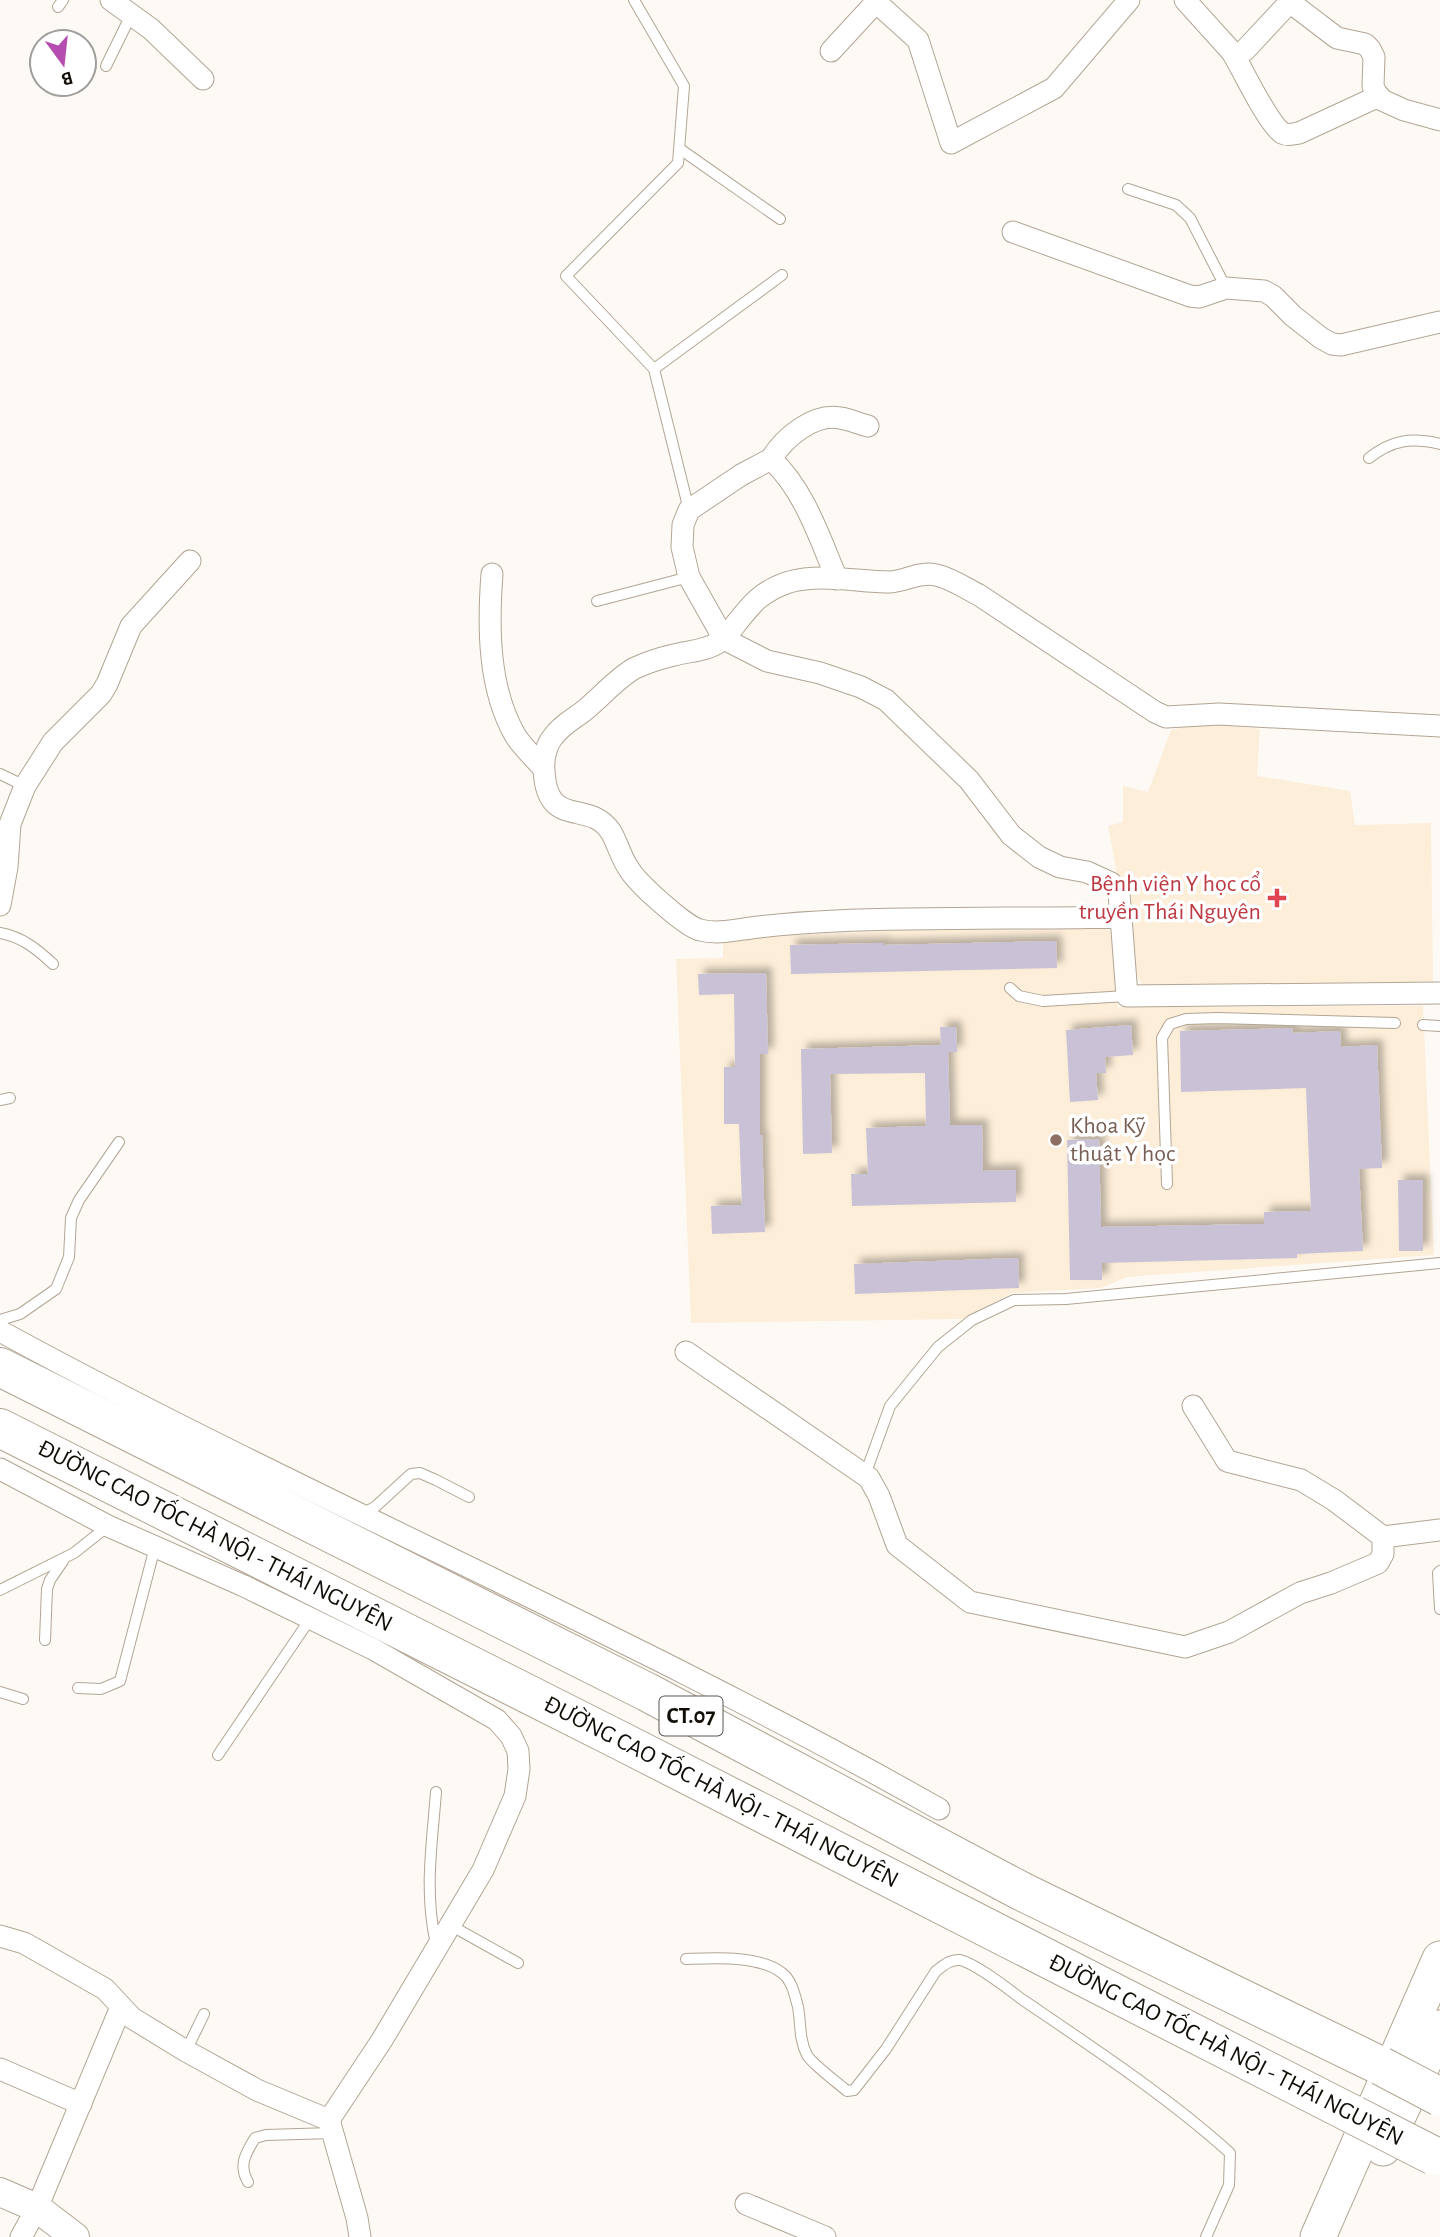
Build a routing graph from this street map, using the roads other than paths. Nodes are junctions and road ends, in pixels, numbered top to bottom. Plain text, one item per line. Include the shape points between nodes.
1 (111, 0) edge
2 (634, 0) edge
3 (1129, 0) edge
4 (1185, 0) edge
5 (878, 1) edge
6 (131, 15) junction
7 (831, 51) dead end
8 (1232, 52) junction
9 (106, 66) dead end
10 (204, 79) dead end
11 (1379, 96) junction
12 (1440, 120) edge
13 (680, 149) junction
14 (1128, 189) dead end
15 (780, 219) dead end
16 (1013, 232) dead end
17 (782, 275) dead end
18 (1226, 288) junction
19 (1440, 322) edge
20 (654, 369) junction
21 (867, 426) dead end
22 (1440, 444) edge
23 (1369, 458) dead end
24 (771, 459) junction
25 (689, 510) junction
26 (190, 561) dead end
27 (492, 575) dead end
28 (689, 577) junction
29 (837, 579) junction
30 (597, 601) dead end
31 (724, 639) junction
32 (1440, 726) edge
33 (543, 768) junction
34 (0, 774) edge
35 (25, 786) junction
36 (0, 905) edge
37 (1121, 917) junction
38 (0, 933) edge
39 (53, 964) dead end
40 (1010, 988) dead end
41 (1440, 993) edge
42 (1128, 996) junction
43 (1395, 1023) dead end
44 (1423, 1025) dead end
45 (1440, 1026) edge
46 (120, 1142) dead end
47 (1167, 1184) dead end
48 (1440, 1263) edge
49 (0, 1320) edge
50 (0, 1331) edge
51 (686, 1352) dead end
52 (0, 1367) edge
53 (1193, 1406) dead end
54 (0, 1428) edge
55 (0, 1469) edge
56 (865, 1475) junction
57 (469, 1497) dead end
58 (360, 1515) junction
59 (108, 1526) junction
60 (1440, 1530) edge
61 (1383, 1537) junction
62 (155, 1547) junction
63 (65, 1559) junction
64 (1440, 1571) edge
65 (0, 1590) edge
66 (1440, 1609) edge
67 (310, 1619) junction
68 (45, 1640) dead end
69 (78, 1688) dead end
70 (0, 1692) edge
71 (23, 1699) dead end
72 (218, 1755) dead end
73 (436, 1793) dead end
74 (939, 1809) dead end
75 (450, 1926) junction
76 (0, 1936) edge
77 (437, 1947) junction
78 (686, 1959) dead end
79 (1440, 1959) edge
80 (518, 1963) dead end
81 (121, 2007) junction
82 (204, 2014) dead end
83 (1440, 2028) edge
84 (186, 2051) junction
85 (0, 2069) edge
86 (1440, 2097) edge
87 (81, 2104) junction
88 (330, 2126) junction
89 (1437, 2158) edge
90 (248, 2182) dead end
91 (0, 2192) edge
92 (746, 2204) dead end
93 (37, 2208) junction
94 (21, 2237) edge
95 (75, 2237) edge
96 (360, 2237) edge
97 (825, 2237) edge
98 (1206, 2237) edge
99 (1318, 2237) edge
100 (1342, 2237) edge

1 - 6 street
2 - 13 lane via 684,86
3 - 5 street via 1054,88 951,143 918,40
4 - 8 street
5 - 7 street
6 - 9 lane
6 - 10 street
8 - 11 street via 1266,112 1280,132 1288,135
8 - 11 street via 1245,50 1291,3 1337,38 1370,49 1373,86
11 - 12 street via 1404,110
13 - 15 lane
13 - 20 lane via 678,163 566,276
14 - 18 lane via 1176,205 1190,218
16 - 18 street via 1190,296
17 - 20 lane
18 - 19 street via 1264,291 1332,344
20 - 25 lane
21 - 24 street via 826,418 794,434
22 - 23 lane via 1401,441 1385,445
24 - 25 street
24 - 29 street via 792,485
25 - 28 street via 682,547
26 - 35 street via 131,626 101,694 54,742
27 - 33 street via 492,659 502,703 515,736
28 - 30 lane
28 - 31 street
29 - 31 street via 792,581 768,590
29 - 32 street via 891,582 922,573 948,579 1166,717 1219,714
31 - 33 street via 709,648 632,669 551,738
31 - 37 street via 767,661 820,673 886,700 969,780 1011,835 1039,857 1111,883 1119,894
33 - 37 street via 551,802 607,827 640,884 695,929 718,932 840,921
34 - 35 lane
35 - 36 street via 10,824
37 - 42 street
38 - 39 lane via 22,940
40 - 42 lane via 1033,1001
41 - 42 street
43 - 47 lane via 1218,1018 1170,1024 1162,1038
44 - 45 lane
46 - 49 lane via 71,1218 69,1257 56,1289 20,1314
48 - 56 lane via 1066,1299 1014,1300 972,1320 938,1347 890,1406
50 - 58 street
51 - 56 street
52 - 86 highway, ĐƯỜNG CAO TỐC HÀ NỘI - THÁI NGUYÊN / CT.07, bridge via 647,1692 1021,1891
53 - 61 street via 1227,1461 1301,1480
54 - 89 highway, ĐƯỜNG CAO TỐC HÀ NỘI - THÁI NGUYÊN / CT.07, bridge
55 - 59 street
56 - 61 street via 879,1496 897,1545 970,1602 1185,1647 1229,1632 1300,1593 1378,1563
57 - 58 lane via 428,1476 411,1474
58 - 74 street via 728,1695
59 - 62 street
59 - 63 lane
60 - 61 street
62 - 67 street
62 - 69 lane via 120,1681 101,1689
63 - 65 lane
63 - 68 lane via 50,1580
64 - 66 lane
67 - 72 lane
67 - 75 street via 373,1649 497,1720 512,1736 519,1769 515,1796 483,1870
70 - 71 lane
73 - 77 lane via 428,1892
75 - 77 street
75 - 80 lane
76 - 81 street via 24,1943 105,1989
77 - 88 street
78 - 98 lane via 761,1962 783,1973 793,1988 808,2057 847,2091 854,2090 886,2049 936,1971 959,1960 981,1971 1230,2153 1228,2185
79 - 99 main road
81 - 84 street
81 - 87 street
82 - 84 lane
83 - 100 main road
84 - 88 street
85 - 87 street
87 - 93 street
88 - 90 lane via 255,2138 243,2157 242,2173
88 - 96 street
91 - 93 street
92 - 97 street
93 - 94 street
93 - 95 street

